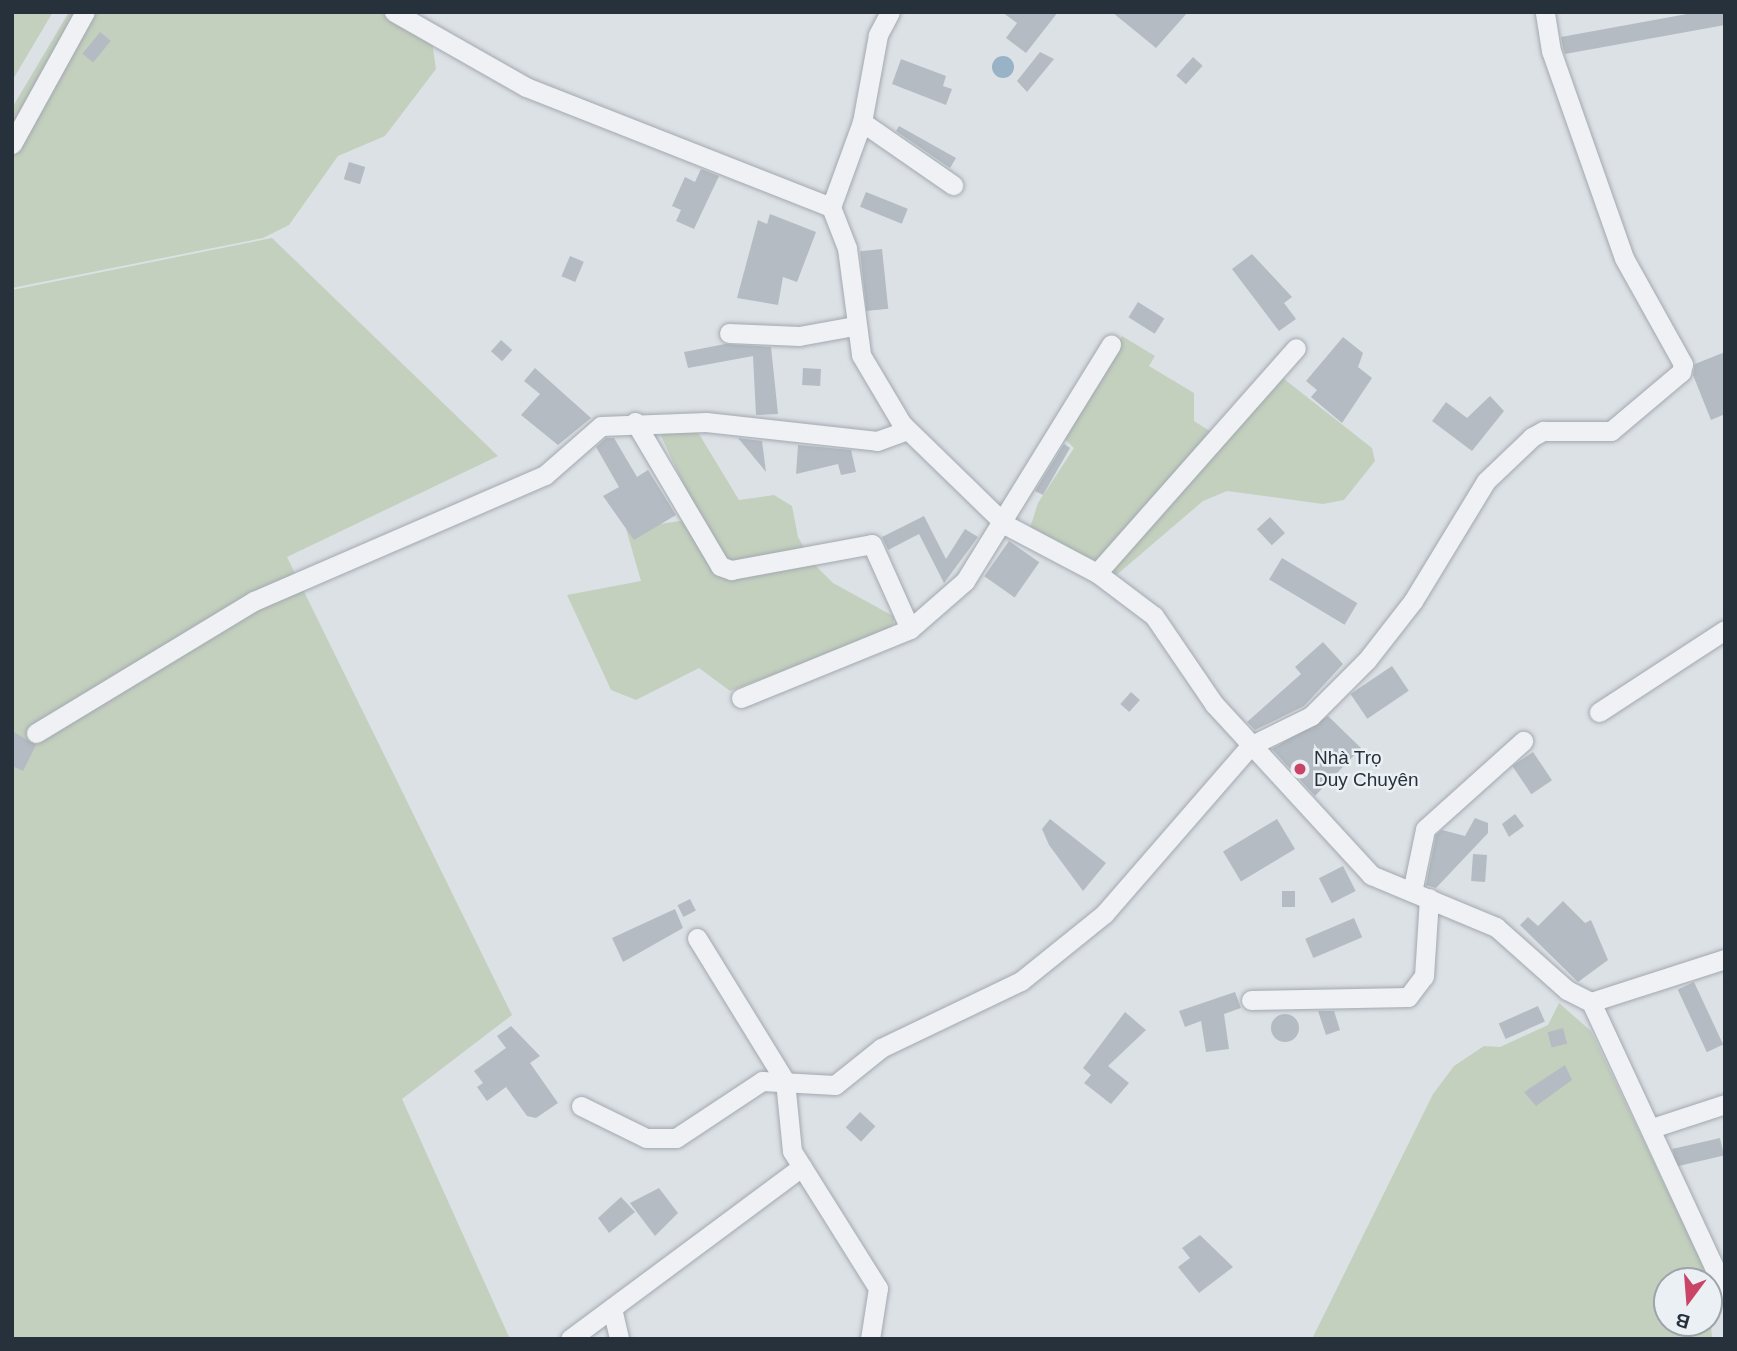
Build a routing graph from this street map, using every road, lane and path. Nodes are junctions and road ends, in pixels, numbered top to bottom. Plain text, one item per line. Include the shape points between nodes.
1 (85, 12) edge
2 (394, 12) edge
3 (890, 12) edge
4 (1545, 12) edge
5 (862, 122) junction
6 (12, 144) edge
7 (953, 185) dead end
8 (831, 207) junction
9 (854, 326) junction
10 (729, 333) dead end
11 (1111, 345) dead end
12 (1296, 348) dead end
13 (635, 422) junction
14 (907, 430) junction
15 (1006, 524) junction
16 (1097, 573) junction
17 (910, 629) junction
18 (1725, 631) edge
19 (741, 698) dead end
20 (1599, 712) dead end
21 (36, 733) dead end
22 (1523, 741) dead end
23 (1250, 746) junction
24 (1421, 895) junction
25 (697, 938) dead end
26 (1725, 959) edge
27 (1251, 1000) dead end
28 (1591, 1002) junction
29 (785, 1081) junction
30 (1725, 1104) edge
31 (581, 1106) dead end
32 (1652, 1128) junction
33 (802, 1167) junction
34 (1725, 1291) edge
35 (612, 1308) junction
36 (570, 1339) edge
37 (619, 1339) edge
38 (870, 1339) edge

1 - 6 street
2 - 8 street via 526,87
3 - 5 street via 878,35
4 - 23 street via 1551,51 1623,258 1683,364 1681,372 1611,431 1543,431 1532,437 1486,481 1413,601 1367,660 1311,716
5 - 7 street
5 - 8 street
8 - 9 street via 846,247
9 - 10 street via 799,336
9 - 14 street via 878,390
11 - 15 street
12 - 16 street
13 - 14 street via 733,424 877,441
13 - 17 street via 720,566 731,570 872,544
13 - 21 street via 601,426 545,475 254,601
14 - 15 street
15 - 16 street
15 - 17 street via 965,581
16 - 23 street via 1168,631
17 - 19 street
18 - 20 street
22 - 24 street via 1425,830
23 - 24 street via 1313,806 1371,875
23 - 29 street via 1104,914 1021,981 881,1048 835,1085
24 - 27 street via 1424,976 1408,997
24 - 28 street via 1496,927 1567,990
25 - 29 street
26 - 28 street
28 - 32 street
29 - 31 street via 748,1086 676,1138 662,1141 627,1131
29 - 33 street via 792,1151
30 - 32 street
32 - 34 street
33 - 35 street
33 - 38 street via 878,1288
35 - 36 street
35 - 37 street

